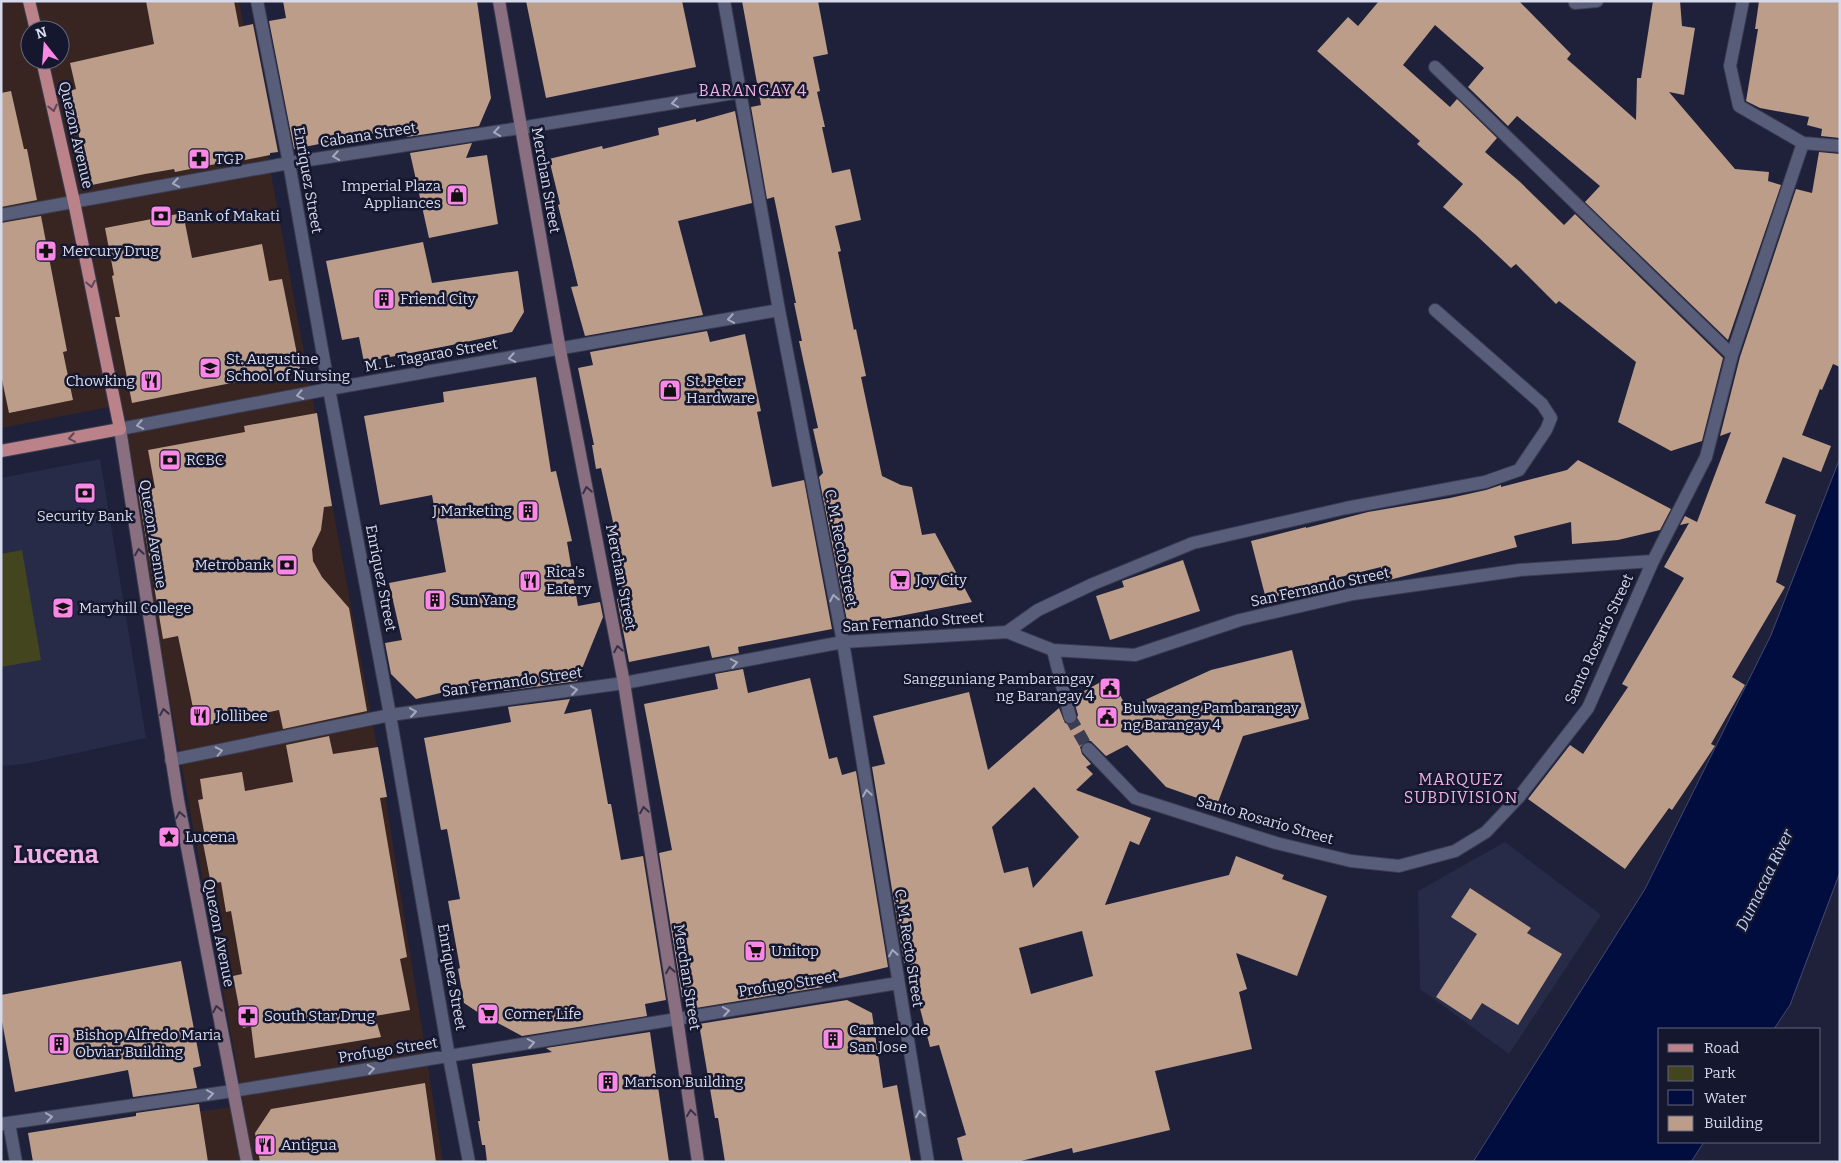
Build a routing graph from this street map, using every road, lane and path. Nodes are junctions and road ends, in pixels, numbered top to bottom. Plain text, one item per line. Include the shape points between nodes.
1 (29, 1) edge
2 (257, 1) edge
3 (499, 1) edge
4 (724, 1) edge
5 (1597, 1) edge
6 (1743, 1) edge
7 (1575, 3) dead end
8 (34, 20) edge
9 (1435, 67) dead end
10 (44, 70) edge
11 (740, 92) junction
12 (520, 128) junction
13 (1803, 143) junction
14 (1840, 146) edge
15 (289, 163) junction
16 (74, 202) junction
17 (1, 215) edge
18 (778, 310) junction
19 (1435, 310) dead end
20 (560, 350) junction
21 (1732, 355) junction
22 (329, 389) junction
23 (120, 429) junction
24 (1, 451) edge
25 (1653, 561) junction
26 (1007, 632) junction
27 (843, 642) junction
28 (1053, 650) junction
29 (624, 683) junction
30 (390, 715) junction
31 (1070, 717) tunnel mouth
32 (1088, 749) tunnel mouth
33 (171, 760) junction
34 (898, 983) junction
35 (677, 1018) junction
36 (449, 1057) junction
37 (232, 1091) junction
38 (5, 1124) edge
39 (16, 1162) edge
40 (247, 1162) edge
41 (470, 1162) edge
42 (698, 1162) edge
43 (928, 1162) edge

1 - 8 main road
2 - 15 street, Enriquez Street
3 - 12 main road, Merchan Street
4 - 11 street, C. M. Recto Street
5 - 7 street
6 - 13 street via 1730,66 1739,106
9 - 21 street
10 -> 16 main road, Quezon Avenue
11 -> 12 street, Cabana Street
11 - 18 street, C. M. Recto Street
12 -> 15 street, Cabana Street
12 - 20 main road, Merchan Street
13 - 14 street
13 - 21 street, Santo Rosario Street
15 -> 16 street, Cabana Street
15 - 22 street, Enriquez Street
16 - 17 street, Cabana Street
16 -> 23 main road, Quezon Avenue
18 -> 20 street, M. L. Tagarao Street
27 -> 18 street, C. M. Recto Street
19 - 26 street via 1542,404 1551,418 1519,470 1485,482 1346,508 1193,543 1045,606
20 -> 22 street, M. L. Tagarao Street
29 -> 20 main road, Merchan Street
21 - 25 street, Santo Rosario Street via 1706,457
22 -> 23 street, M. L. Tagarao Street
22 - 30 street, Enriquez Street
23 -> 24 main road, M. L. Tagarao Street
33 -> 23 main road, Quezon Avenue
25 - 28 street, San Fernando Street via 1520,570 1353,594 1240,620 1135,655
25 - 32 street, Santo Rosario Street via 1588,708 1519,797 1486,832 1455,851 1399,866 1351,861 1276,844 1135,798
26 - 27 street, San Fernando Street
26 - 28 street, San Fernando Street
29 -> 27 street, San Fernando Street
34 -> 27 street, C. M. Recto Street
28 - 31 street
30 -> 29 street, San Fernando Street
35 -> 29 main road, Merchan Street
33 -> 30 street, San Fernando Street
30 - 36 street, Enriquez Street
37 -> 33 main road, Quezon Avenue
35 -> 34 street, Profugo Street
43 -> 34 street, C. M. Recto Street
36 -> 35 street, Profugo Street
42 -> 35 main road, Merchan Street
37 -> 36 street, Profugo Street
36 - 41 street, Enriquez Street
38 -> 37 street, Profugo Street
37 - 40 main road, Quezon Avenue
38 - 39 street

